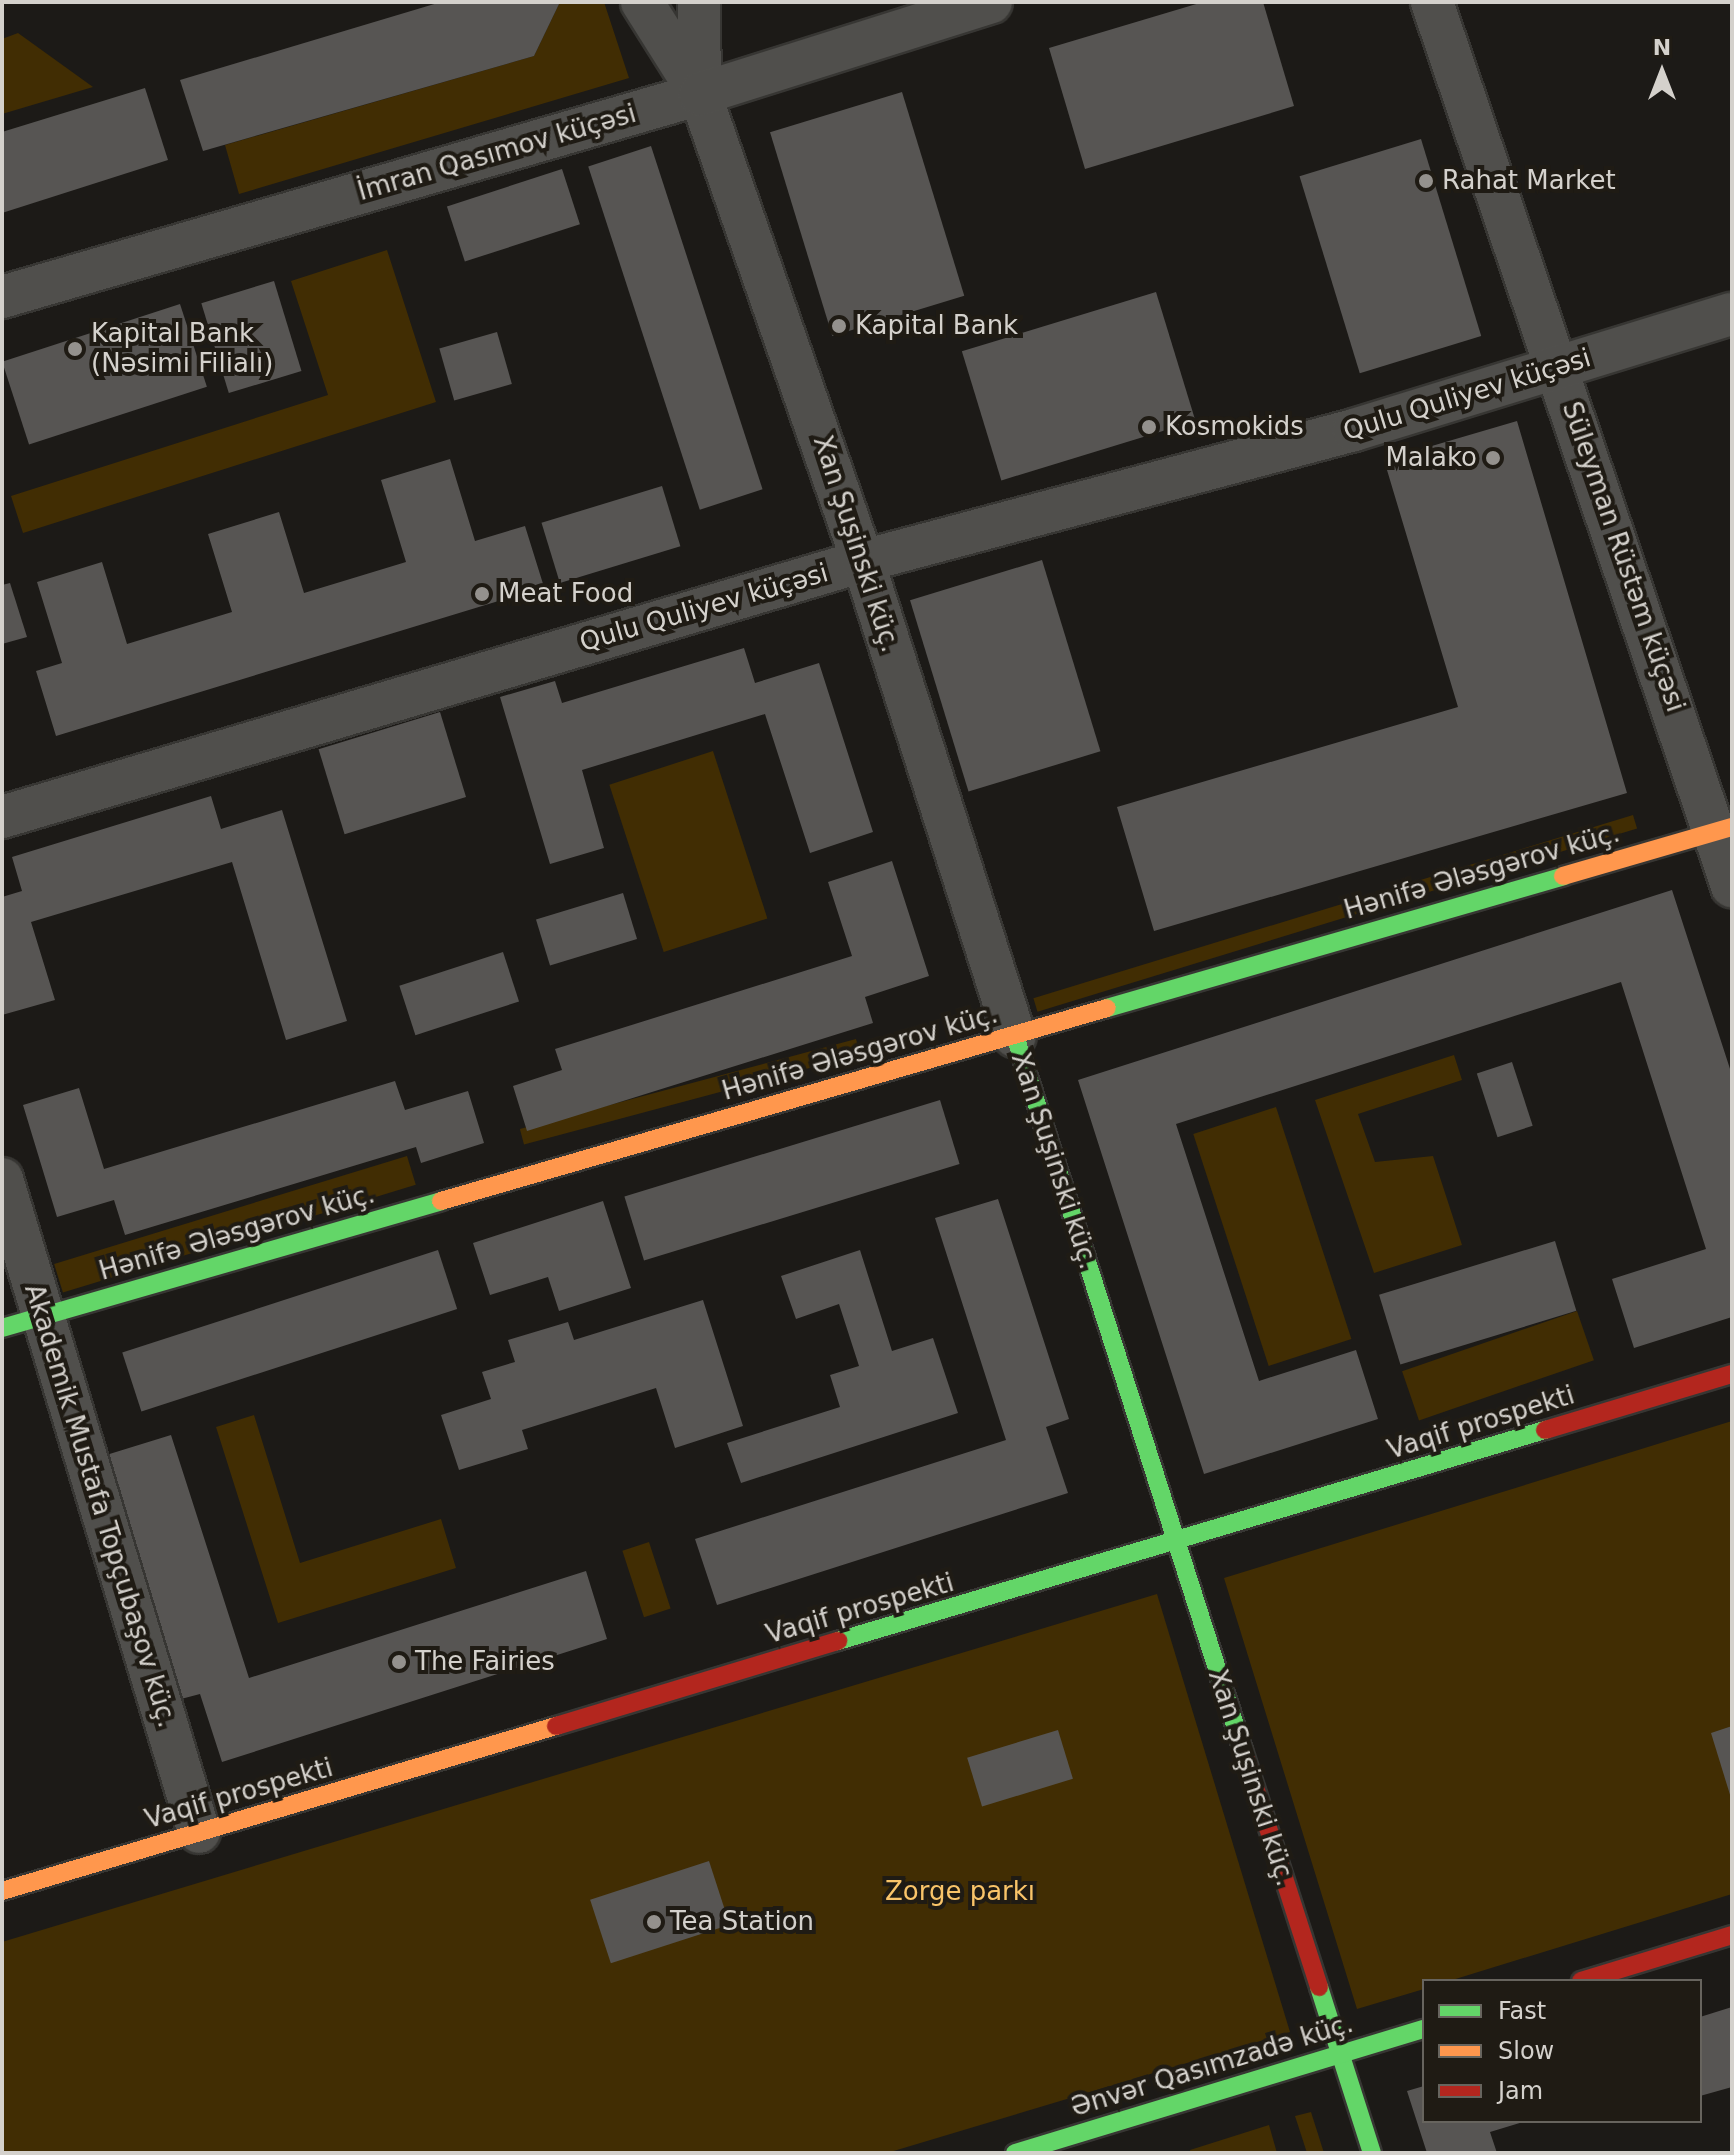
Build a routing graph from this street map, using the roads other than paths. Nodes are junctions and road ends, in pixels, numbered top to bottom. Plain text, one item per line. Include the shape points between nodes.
1 (642, 2) edge
2 (699, 2) edge
3 (991, 2) edge
4 (1432, 2) edge
5 (700, 94) junction
6 (2, 297) edge
7 (1732, 314) edge
8 (1559, 368) junction
9 (863, 561) junction
10 (2, 817) edge
11 (1723, 829) edge
12 (1732, 886) edge
13 (1015, 1036) junction
14 (2, 1179) edge
15 (42, 1317) junction
16 (2, 1328) edge
17 (1732, 1374) edge
18 (1175, 1544) junction
19 (199, 1832) junction
20 (2, 1891) edge
21 (1732, 1935) edge
22 (1588, 1979) edge
23 (1422, 2030) edge
24 (1339, 2054) junction
25 (1015, 2153) edge
26 (1372, 2153) edge

1 - 5 street, Xan Şuşinski küç.
2 - 5 street
3 - 5 street, İmran Qasımov küçəsi
4 - 8 street, Süleyman Rüstəm küçəsi
5 - 6 street, İmran Qasımov küçəsi
5 - 9 street, Xan Şuşinski küç.
7 - 8 street, Qulu Quliyev küçəsi
8 - 9 street, Qulu Quliyev küçəsi via 1354,430
8 - 11 street, Süleyman Rüstəm küçəsi
9 - 10 street, Qulu Quliyev küçəsi
9 - 13 street, Xan Şuşinski küç.
11 - 12 street, Süleyman Rüstəm küçəsi
11 - 13 street, Hənifə Ələsgərov küç.
13 - 15 street, Hənifə Ələsgərov küç.
13 - 18 street, Xan Şuşinski küç.
14 - 15 street, Akademik Mustafa Topçubaşov küç.
15 - 16 street, Hənifə Ələsgərov küç.
15 - 19 street, Akademik Mustafa Topçubaşov küç.
17 - 18 street, Vaqif prospekti
18 - 19 street, Vaqif prospekti
18 - 24 street, Xan Şuşinski küç.
19 - 20 street, Vaqif prospekti
21 - 22 street
23 - 24 street, Ənvər Qasımzadə küç.
24 - 25 street, Ənvər Qasımzadə küç.
24 - 26 street, Xan Şuşinski küç.

